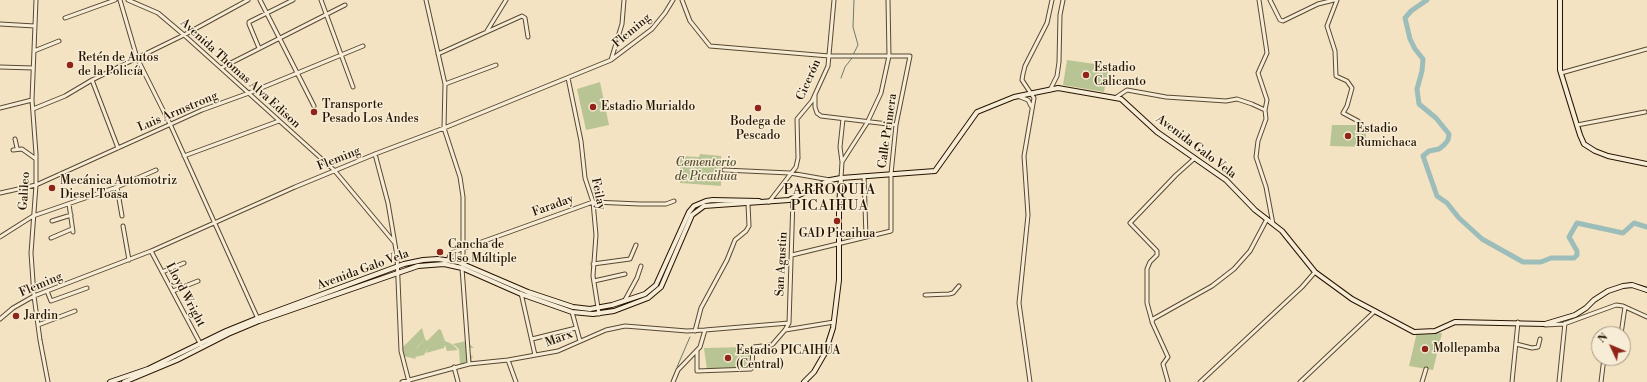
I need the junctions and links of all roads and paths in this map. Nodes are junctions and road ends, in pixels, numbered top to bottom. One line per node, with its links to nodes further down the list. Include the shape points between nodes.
1 (36, 0): 27 (street, Galileo)
2 (115, 0): 25 (street)
3 (120, 0): 41 (street)
4 (128, 0): 29 (street, Avenida Thomas Alva Edison, via 158,13)
5 (248, 0): 29 (street)
6 (260, 0): 23 (street)
7 (293, 0): 23 (street)
8 (321, 0): 24 (street)
9 (426, 0): 37 (street)
10 (506, 0): 28 (street)
11 (624, 0): 42 (street, via 622,24)
12 (673, 0): 42 (street, Fleming, via 652,29)
13 (682, 0): 39 (street, via 690,22 710,46)
14 (834, 0): 39 (street, Cicerón)
15 (888, 0): 40 (street)
16 (1052, 0): 55 (street, via 1047,23 1023,69 1022,80)
17 (1063, 0): 53 (street, via 1057,76)
18 (1259, 0): 64 (street, via 1267,53 1258,73 1267,95)
19 (1270, 0): 20 (street, via 1280,20 1283,21 1318,4)
20 (1335, 0): 68 (street, via 1327,28 1335,51 1336,76 1347,81 1352,88 1343,113)
21 (1560, 0): 48 (main road)
22 (345, 5): 24 (street)
23 (266, 13): 31 (street); 34 (street, via 249,24)
24 (326, 14): 31 (street); 38 (street)
25 (65, 18)
26 (0, 24): 27 (street)
27 (35, 26): 36 (street, Galileo)
28 (486, 32): 30 (street, via 523,16); 37 (street)
29 (184, 34): 41 (street); 46 (street, Avenida Thomas Alva Edison)
30 (528, 37)
31 (279, 38): 34 (street); 47 (street)
32 (58, 41): 36 (street)
33 (363, 46): 38 (street, Luis Armstrong)
34 (259, 48): 46 (street)
35 (1647, 49): 48 (street)
36 (34, 51): 45 (street, Galileo)
37 (438, 54): 51 (street)
38 (341, 55): 47 (street, Luis Armstrong); 52 (street)
39 (829, 56): 40 (street); 56 (street, Cicerón, via 828,66)
40 (889, 56): 69 (street, via 881,93); 71 (street, Calle Primera, via 910,56)
41 (137, 58): 50 (street); 70 (street)
42 (611, 60): 49 (street, Fleming)
43 (496, 65): 51 (street)
44 (0, 67): 45 (street)
45 (33, 68): 59 (street, Galileo)
46 (221, 68): 54 (street, Avenida Thomas Alva Edison)
47 (297, 72): 54 (street, Luis Armstrong); 60 (street)
48 (1561, 73): 72 (main road)
49 (568, 78): 73 (street, Fleming); 96 (street, Feilay, via 581,141 585,178)
50 (92, 80): 63 (street, via 65,96); 76 (street)
51 (445, 84): 73 (street)
52 (352, 87)
53 (1050, 90): 55 (main road, Avenida Galo Vela); 58 (main road, Avenida Galo Vela, via 1058,88)
54 (249, 93): 67 (street, Avenida Thomas Alva Edison); 70 (street, Luis Armstrong)
55 (1030, 93): 57 (main road, Avenida Galo Vela); 61 (street, via 1034,98)
56 (815, 95): 66 (street, via 817,113 821,116); 87 (street, Cicerón, via 797,120 798,158 796,167)
57 (1014, 97): 61 (street, via 1023,97); 88 (main road, Avenida Galo Vela, via 977,112 935,171)
58 (1115, 98): 64 (street, via 1127,90 1166,97 1237,100); 80 (main road, Avenida Galo Vela, via 1121,99 1157,132)
59 (32, 100): 62 (street); 63 (street, Galileo)
60 (314, 106)
61 (1031, 106): 183 (street, via 1024,156 1028,214 1019,303)
62 (0, 108)
63 (33, 109): 81 (street, Galileo)
64 (1265, 110): 107 (street, via 1266,119 1258,141 1256,157 1266,188)
65 (1645, 112): 72 (street)
66 (843, 119): 69 (street); 82 (street, via 840,147)
67 (279, 120): 79 (street); 85 (street, Avenida Thomas Alva Edison)
68 (1358, 121)
69 (867, 123): 71 (street); 82 (street)
70 (170, 124): 76 (street, Luis Armstrong); 79 (street)
71 (896, 125): 88 (street, Calle Primera)
72 (1576, 125): 83 (main road, via 1589,147 1608,156)
73 (444, 128): 78 (street, Fleming); 115 (street, via 460,178 463,197)
74 (15, 139): 75 (street)
75 (17, 148): 77 (street); 81 (street, via 28,152)
76 (118, 148): 92 (street, Luis Armstrong)
77 (13, 150)
78 (375, 154): 85 (street, Fleming); 112 (street, via 388,200)
79 (184, 156): 106 (street)
80 (1196, 158): 104 (main road, Avenida Galo Vela, via 1226,180); 149 (street, via 1130,223 1157,251 1147,269 1147,303)
81 (36, 160): 92 (street, Galileo)
82 (842, 162): 90 (street)
83 (1647, 164)
84 (156, 170): 93 (street)
85 (334, 170): 106 (street, Fleming); 112 (street, Avenida Thomas Alva Edison)
86 (724, 170): 87 (street)
87 (790, 173): 91 (street); 98 (street, Cicerón)
88 (891, 174): 89 (main road, Avenida Galo Vela); 110 (street, Calle Primera, via 891,230)
89 (864, 176): 90 (main road, Avenida Galo Vela); 110 (street)
90 (841, 178): 91 (main road, Avenida Galo Vela); 114 (main road)
91 (830, 180): 95 (main road, Avenida Galo Vela)
92 (36, 186): 94 (street, Luis Armstrong); 102 (street, Galileo)
93 (117, 187): 99 (street); 103 (street)
94 (0, 193)
95 (793, 199): 98 (main road, Avenida Galo Vela); 117 (street, San Agustin)
96 (593, 202): 97 (street, Faraday); 115 (street, Faraday); 121 (street, Feilay, via 596,235)
97 (674, 202)
98 (767, 202): 100 (main road, Avenida Galo Vela); 139 (main road, Avenida Galo Vela, via 713,200 694,206 658,282 648,292)
99 (69, 204): 101 (street); 102 (street)
100 (748, 204): 145 (main road, Avenida Galo Vela, via 711,206 698,210 692,215 666,278 657,292 644,300); 160 (street, via 749,226 737,236 701,308)
101 (71, 215): 105 (street); 111 (street, via 73,231)
102 (33, 216): 109 (street); 138 (street, Galileo, via 31,253)
103 (122, 216)
104 (1267, 220): 107 (main road, Avenida Galo Vela); 149 (street, via 1250,251 1234,269 1212,286)
105 (52, 221)
106 (216, 224): 116 (street, Fleming); 147 (street)
107 (1273, 224): 126 (main road, Avenida Galo Vela, via 1282,231)
108 (123, 226): 118 (street)
109 (0, 237)
110 (866, 237): 114 (street)
111 (51, 238)
112 (394, 242): 124 (street)
113 (636, 244): 121 (street, via 630,259)
114 (840, 244): 117 (street); 150 (main road)
115 (463, 249): 119 (street, Faraday, via 451,253); 122 (street)
116 (151, 251): 118 (street, Fleming); 125 (street, Lloyd Wright)
117 (792, 255): 152 (street, San Agustin)
118 (129, 260): 134 (street, Fleming)
119 (448, 260): 122 (main road, Avenida Galo Vela); 124 (main road, Avenida Galo Vela, via 423,260)
120 (184, 262): 125 (street)
121 (593, 264): 129 (street, Feilay)
122 (463, 266): 124 (main road, Avenida Galo Vela, via 430,264); 132 (main road, Avenida Galo Vela); 136 (main road, Avenida Galo Vela); 169 (street)
123 (641, 266): 139 (street)
124 (398, 269): 147 (main road, Avenida Galo Vela); 174 (street, via 401,351)
125 (162, 272): 135 (street, Lloyd Wright)
126 (1315, 272): 143 (main road, Avenida Galo Vela, via 1352,299); 185 (street)
127 (625, 274): 129 (street)
128 (198, 281): 135 (street)
129 (594, 281): 141 (street, Feilay)
130 (959, 286): 137 (street, via 953,293)
131 (87, 288): 134 (street, via 51,301)
132 (521, 289): 136 (street); 141 (main road, Avenida Galo Vela, via 573,307)
133 (1647, 290): 153 (main road, Avenida Galo Vela, via 1632,285 1623,286 1608,291 1576,315 1545,324)
134 (47, 291): 138 (street, Fleming)
135 (173, 291): 165 (street, Lloyd Wright)
136 (521, 294): 144 (main road, Avenida Galo Vela); 161 (street)
137 (924, 295)
138 (34, 296): 148 (street, Fleming, via 13,308); 155 (street, Galileo)
139 (624, 302): 141 (main road, Avenida Galo Vela)
140 (1625, 307): 146 (street); 154 (street, via 1616,305); 156 (street)
141 (598, 309): 145 (street, Feilay)
142 (75, 310): 155 (street)
143 (1375, 311): 151 (main road, Avenida Galo Vela, via 1414,332 1435,331 1455,322); 186 (street)
144 (572, 312): 145 (main road, Avenida Galo Vela); 157 (street)
145 (599, 314)
146 (1647, 317)
147 (258, 319): 165 (main road, Avenida Galo Vela)
148 (0, 320)
149 (1152, 321): 184 (street, via 1168,357 1164,364)
150 (834, 322): 159 (street); 182 (main road, via 825,353 814,372)
151 (1518, 322): 153 (main road, Avenida Galo Vela); 164 (street)
152 (789, 323): 158 (street, Marx); 159 (street, San Agustin)
153 (1538, 323): 154 (street, via 1541,326)
154 (1565, 323): 189 (street)
155 (38, 325): 175 (street, Galileo)
156 (1622, 326)
157 (576, 328): 161 (street); 163 (street)
158 (705, 330): 160 (street, Marx); 166 (street)
159 (785, 330): 166 (street, via 772,345 752,348 751,369 697,372)
160 (695, 331): 163 (street, Marx, via 625,326 606,330)
161 (532, 339): 167 (street)
162 (1540, 339): 164 (street, via 1538,347)
163 (580, 341): 167 (street, Marx, via 558,351)
164 (1516, 344): 188 (street)
165 (201, 346): 173 (main road, Avenida Galo Vela)
166 (697, 352): 181 (street, via 678,370)
167 (536, 355): 168 (street, Marx)
168 (508, 360): 169 (street, Marx); 180 (street)
169 (470, 364): 171 (street, Marx)
170 (1603, 366): 190 (street)
171 (454, 367): 174 (street, Marx); 179 (street)
172 (1426, 369): 187 (street)
173 (149, 371): 176 (main road, Avenida Galo Vela); 177 (main road, Avenida Galo Vela)
174 (408, 381): 178 (street, Marx)
175 (48, 382)
176 (110, 382)
177 (124, 382)
178 (402, 382)
179 (458, 382)
180 (516, 382)
181 (673, 382)
182 (804, 382)
183 (1030, 382)
184 (1168, 382)
185 (1200, 382)
186 (1300, 382)
187 (1422, 382)
188 (1512, 382)
189 (1559, 382)
190 (1601, 382)

